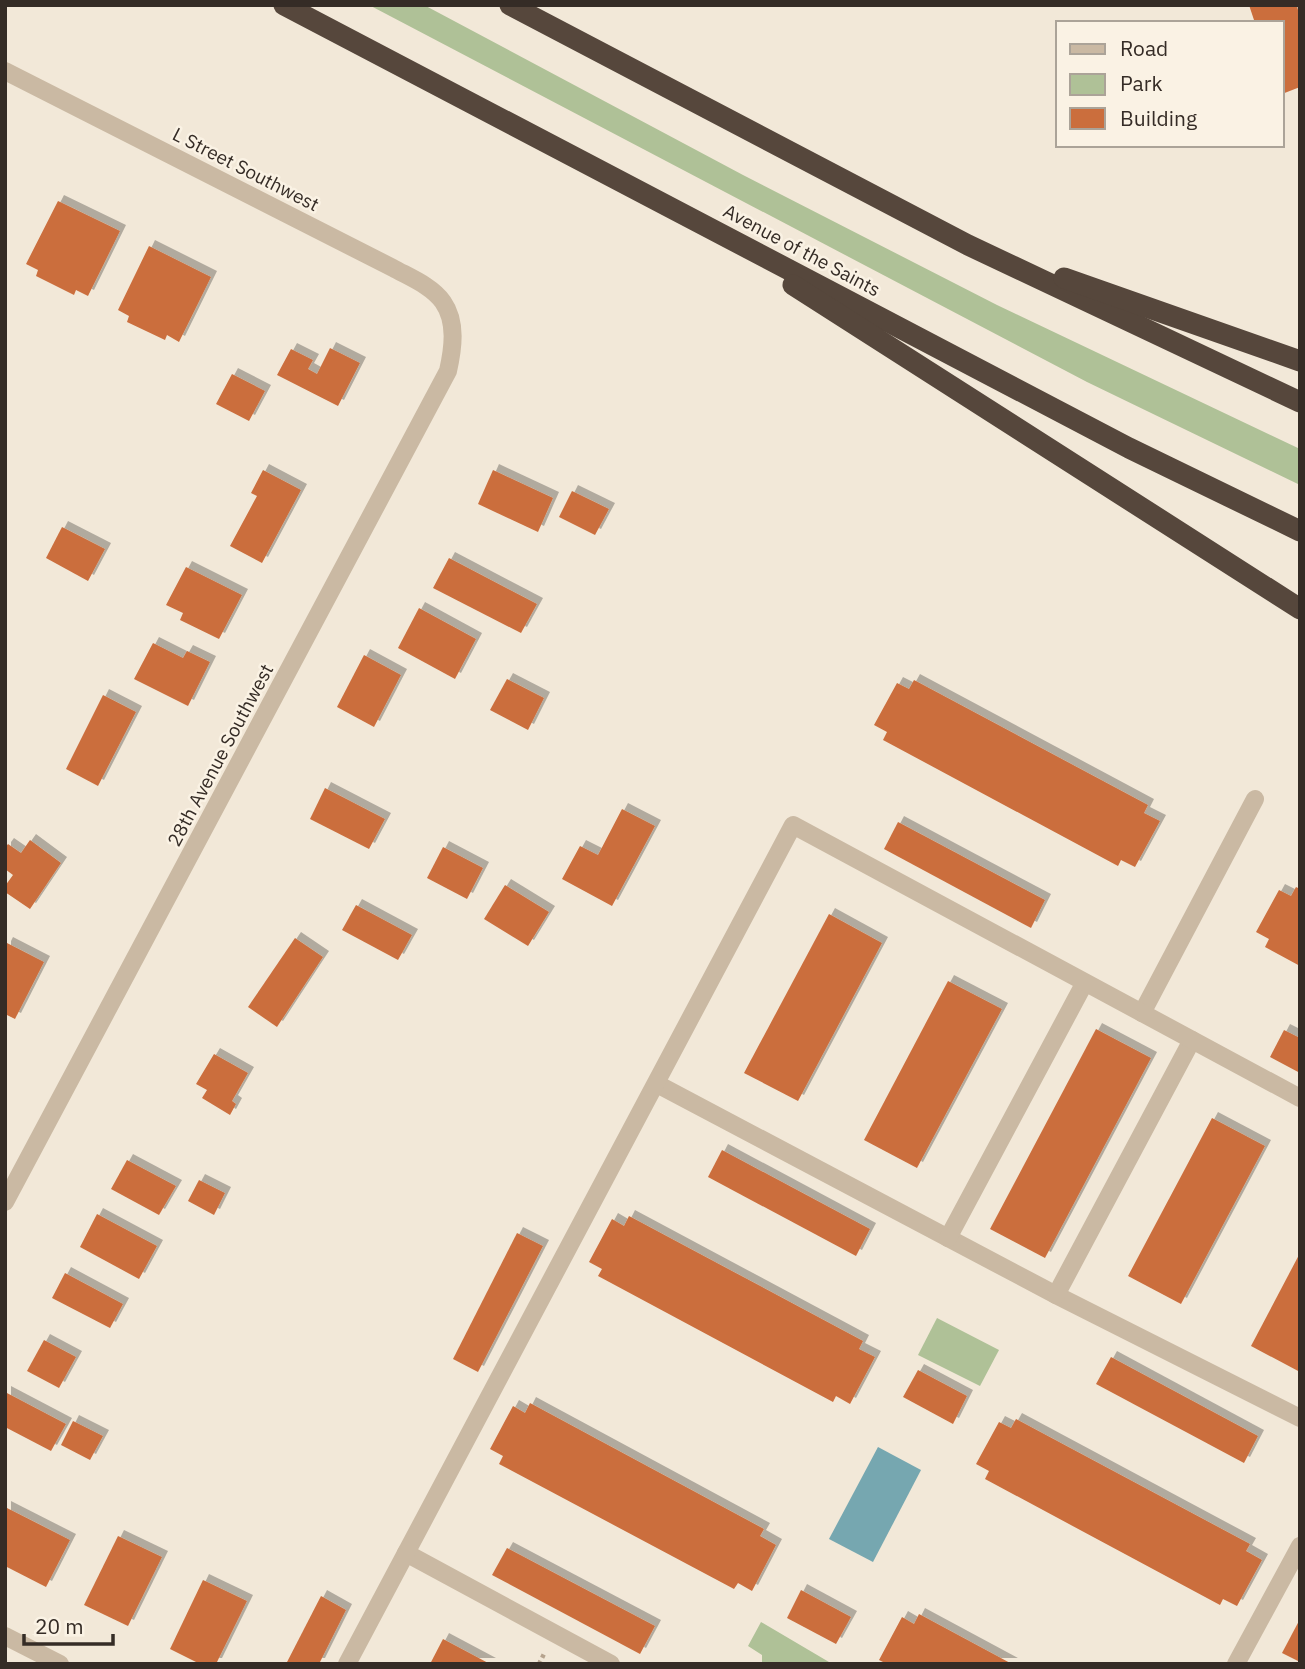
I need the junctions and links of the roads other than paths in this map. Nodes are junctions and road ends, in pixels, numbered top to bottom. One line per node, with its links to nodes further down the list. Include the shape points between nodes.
1 (284, 5): 4 (highway, Avenue of the Saints)
2 (510, 5): 5 (highway)
3 (5, 71): 6 (street, L Street Southwest, via 393,268 443,302)
4 (667, 205): 9 (highway, Avenue of the Saints, via 1129,448); 10 (highway)
5 (968, 245): 7 (highway); 8 (highway)
6 (450, 322): 17 (street, 28th Avenue Southwest, via 454,345 448,371)
7 (1300, 361)
8 (1300, 402)
9 (1300, 531)
10 (1300, 609)
11 (1255, 799): 13 (street)
12 (1084, 984): 13 (street); 15 (street, via 793,825); 18 (street)
13 (1142, 1013): 14 (street)
14 (1192, 1040): 16 (street); 19 (street)
15 (657, 1084): 18 (street); 22 (street)
16 (1300, 1098)
17 (5, 1202)
18 (948, 1238): 19 (street)
19 (1056, 1295): 20 (street)
20 (1300, 1418)
21 (1300, 1546): 27 (street)
22 (406, 1553): 25 (street); 26 (street)
23 (5, 1636): 24 (street)
24 (60, 1664)
25 (347, 1664)
26 (611, 1664)
27 (1236, 1664)

